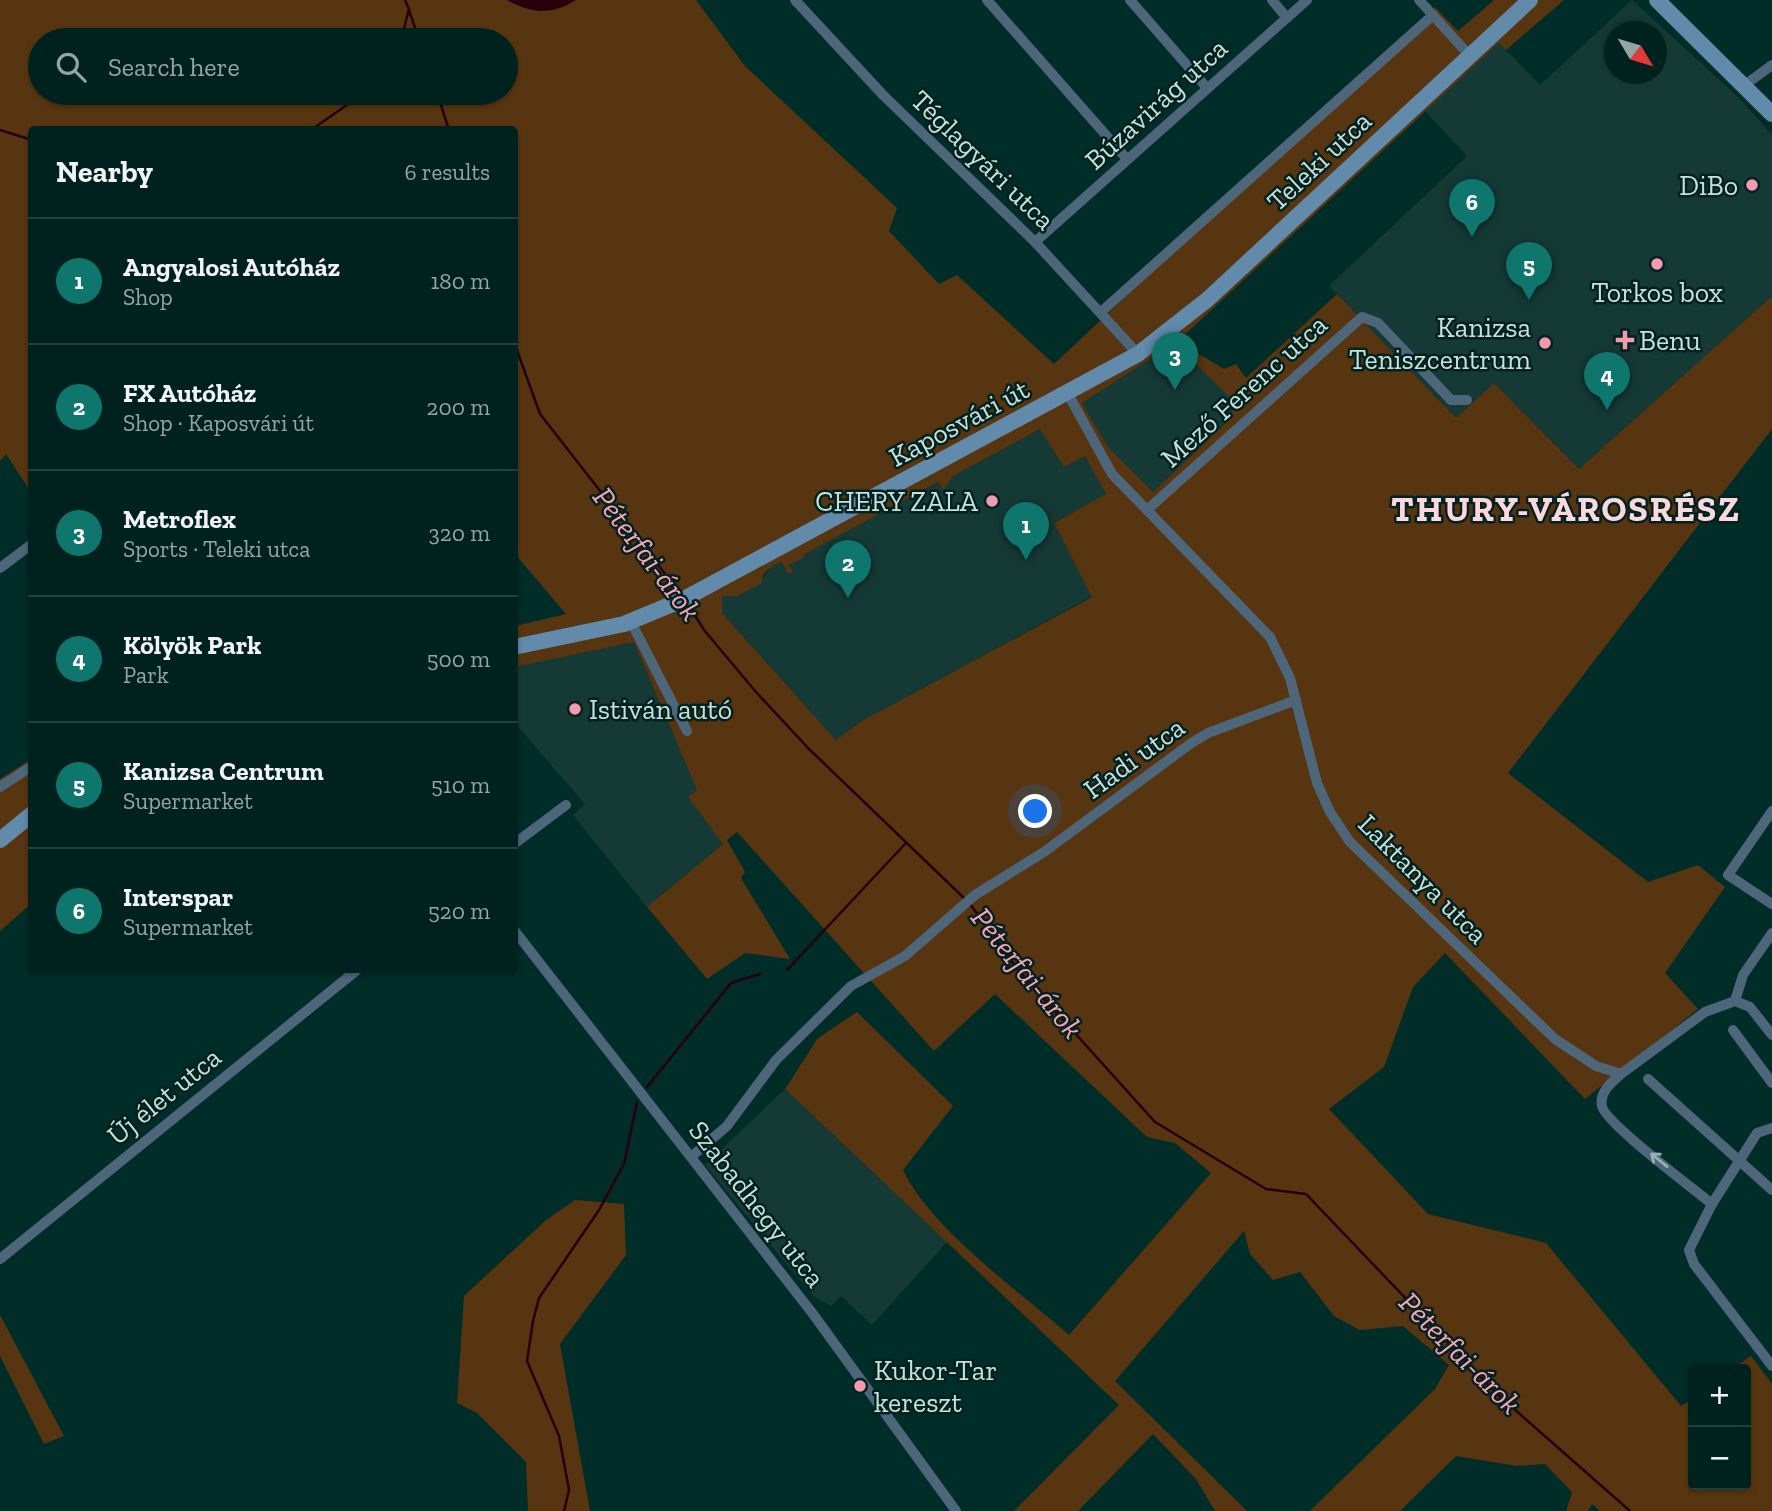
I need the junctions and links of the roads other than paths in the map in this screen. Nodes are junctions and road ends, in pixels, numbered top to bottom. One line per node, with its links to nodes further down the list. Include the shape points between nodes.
1 (795, 0): 17 (street, Téglagyári utca, via 876,88)
2 (987, 0): 16 (street)
3 (1130, 0): 14 (street)
4 (1272, 0): 10 (street)
5 (1307, 0): 10 (street, Búzavirág utca)
6 (1419, 0): 9 (street)
7 (1530, 0): 11 (main road, Teleki utca)
8 (1657, 0): 13 (main road)
9 (1433, 15): 11 (street); 18 (street, Teleki utca)
10 (1287, 18): 14 (street, Búzavirág utca)
11 (1470, 56): 19 (main road, Teleki utca, via 1208,299)
12 (1772, 65): 13 (street)
13 (1742, 87): 15 (main road)
14 (1207, 88): 16 (street, Búzavirág utca)
15 (1772, 114)
16 (1127, 159): 17 (street, Búzavirág utca)
17 (1035, 242): 18 (street, Téglagyári utca)
18 (1101, 312): 19 (street, Téglagyári utca)
19 (1138, 354): 20 (main road, Kaposvári út)
20 (1068, 394): 22 (street, Laktanya utca, via 1105,464); 25 (main road, Kaposvári út, via 687,598)
21 (1467, 400): 22 (street, Mező Ferenc utca, via 1451,400 1378,323 1362,317)
22 (1147, 510): 27 (street, Laktanya utca, via 1270,637)
23 (28, 547): 24 (street)
24 (0, 568)
25 (631, 622): 26 (main road, Kaposvári út); 28 (street)
26 (518, 646)
27 (1296, 700): 43 (street, Laktanya utca, via 1317,783 1350,842 1555,1039 1596,1066); 47 (street, Hadi utca, via 1197,739 1044,852 961,905 905,956 863,978 833,1001 776,1060 727,1126)
28 (687, 731)
29 (28, 769): 30 (street)
30 (0, 788)
31 (566, 804): 35 (street)
32 (1772, 811): 36 (street, via 1728,875)
33 (28, 817): 34 (main road)
34 (0, 840)
35 (518, 841)
36 (1772, 904)
37 (1772, 933): 40 (street, via 1743,975)
38 (518, 935): 47 (street, Szabadhegy utca)
39 (353, 973): 51 (street, Új élet utca)
40 (1735, 1001): 42 (street, via 1750,1007); 43 (street, via 1704,1012)
41 (1733, 1030): 45 (street)
42 (1772, 1035)
43 (1620, 1074): 50 (street, one-way to 43, via 1604,1112 1601,1103 1606,1089)
44 (1648, 1079): 48 (street)
45 (1772, 1083)
46 (1772, 1128): 48 (street, via 1757,1133)
47 (692, 1156): 53 (street, Szabadhegy utca)
48 (1739, 1161): 49 (street); 50 (street)
49 (1772, 1190)
50 (1712, 1204): 52 (street, via 1689,1254)
51 (0, 1259)
52 (1772, 1366)
53 (956, 1511)

